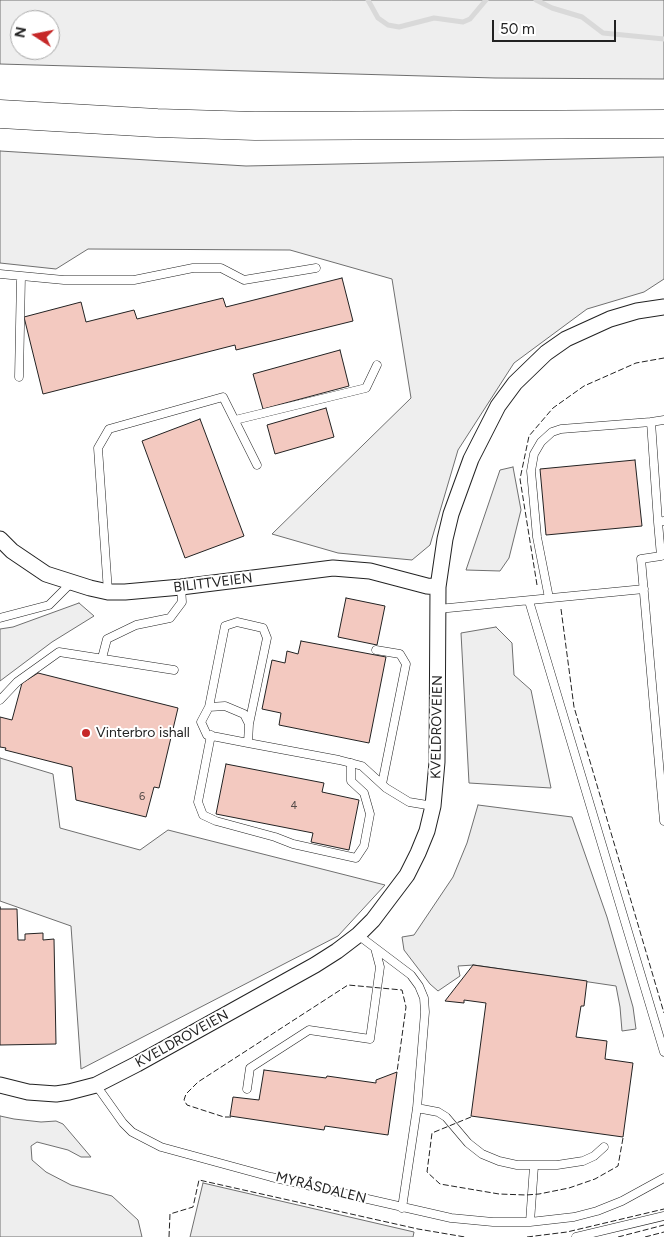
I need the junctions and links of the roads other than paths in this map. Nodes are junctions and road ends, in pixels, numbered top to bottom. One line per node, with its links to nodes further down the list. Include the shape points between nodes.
1 (0, 102): 3 (highway, via 255,115)
2 (0, 114): 3 (highway, via 157,124 255,126)
3 (662, 115)
4 (316, 268): 6 (lane, via 244,280 221,268 193,268 134,280)
5 (0, 274): 6 (lane)
6 (21, 276): 9 (lane)
7 (664, 307): 18 (street, KVELDROVEIEN, via 637,311 588,327 546,353 515,383 484,431 459,487 445,539)
8 (377, 365): 10 (lane, via 366,388)
9 (19, 377)
10 (235, 420): 13 (lane); 20 (lane, via 223,397 109,429 98,448)
11 (664, 420): 12 (lane)
12 (651, 422): 14 (lane); 21 (lane, via 561,429 541,442 534,454 531,471 537,537)
13 (257, 465)
14 (661, 522): 19 (lane, via 661,556 641,559)
15 (0, 539): 16 (street, BILITTVEIEN, via 28,563)
16 (71, 583): 20 (street, BILITTVEIEN); 24 (lane, via 49,606)
17 (181, 587): 18 (street, BILITTVEIEN, via 350,568); 20 (street, BILITTVEIEN); 26 (lane, via 182,602 170,618 136,625 107,639)
18 (438, 587): 23 (street, KVELDROVEIEN)
19 (644, 590): 21 (lane); 36 (lane)
20 (108, 592)
21 (549, 598): 22 (lane)
22 (530, 601): 23 (lane); 39 (lane)
23 (438, 609): 35 (street, KVELDROVEIEN, via 438,762)
24 (0, 618)
25 (376, 650): 34 (lane, via 400,654 406,664)
26 (102, 658): 27 (lane); 28 (lane, via 58,652)
27 (174, 670)
28 (0, 700)
29 (209, 707): 30 (lane, via 225,706 238,711 244,714); 30 (lane, via 225,626 237,622 263,628 267,638); 31 (lane, via 201,722 207,735)
30 (249, 724): 32 (lane)
31 (211, 736): 32 (lane); 33 (lane, via 198,802 204,814 216,821 293,844 356,858 364,846 370,814 364,792 351,781)
32 (248, 743): 33 (lane)
33 (351, 763): 34 (lane, via 362,766)
34 (382, 784): 35 (lane, via 409,802)
35 (433, 806): 37 (street, KVELDROVEIEN, via 427,830 407,875)
36 (664, 821)
37 (358, 935): 38 (lane); 40 (street, KVELDROVEIEN, via 337,951)
38 (375, 948): 42 (lane, via 380,967 370,1039 309,1030 250,1068); 43 (lane, via 411,975 424,998)
39 (664, 1052)
40 (96, 1085): 41 (street, via 56,1094); 47 (lane, MYRÅSDALEN, via 132,1132 162,1147)
41 (0, 1086)
42 (247, 1089)
43 (417, 1108): 45 (lane, via 446,1117 482,1154 498,1161); 47 (lane)
44 (604, 1147): 45 (lane, via 583,1161)
45 (534, 1166): 49 (lane)
46 (664, 1178): 49 (lane, MYRÅSDALEN, via 597,1211)
47 (402, 1208): 49 (lane, MYRÅSDALEN, via 464,1220)
48 (664, 1216): 50 (lane)
49 (530, 1222)
50 (576, 1237)

